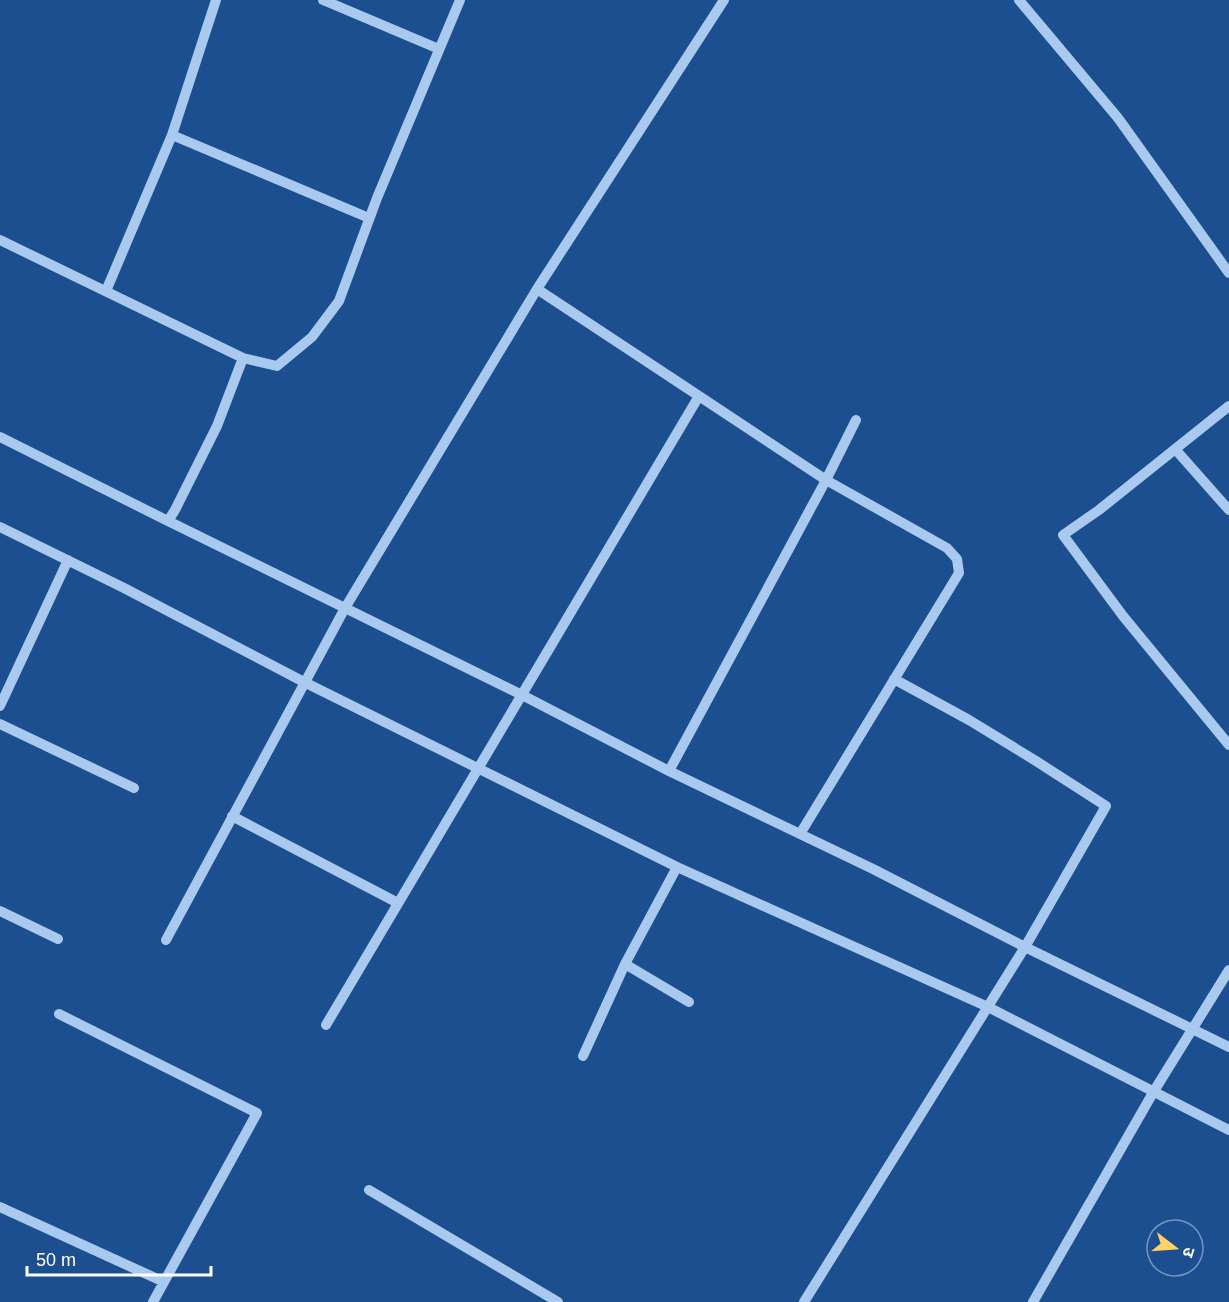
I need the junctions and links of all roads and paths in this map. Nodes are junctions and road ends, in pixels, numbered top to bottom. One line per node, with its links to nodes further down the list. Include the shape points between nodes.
1 (216, 0): 7 (street)
2 (323, 0): 6 (street)
3 (460, 0): 6 (street)
4 (724, 0): 11 (street)
5 (1019, 0): 10 (street, via 1118,118)
6 (440, 49): 8 (street)
7 (172, 135): 8 (street); 12 (street)
8 (369, 218): 13 (street, via 339,301 312,337 277,366)
9 (0, 240): 12 (street)
10 (1229, 273)
11 (537, 289): 14 (street); 24 (street)
12 (106, 291): 13 (street)
13 (243, 358): 21 (street, via 217,426)
14 (699, 396): 19 (street); 27 (street)
15 (1229, 406): 18 (street)
16 (856, 420): 19 (street)
17 (0, 437): 21 (street)
18 (1175, 449): 20 (street); 30 (street, via 1063,535 1123,616)
19 (826, 480): 25 (street, via 947,548 957,559 959,573); 32 (street)
20 (1229, 510)
21 (168, 521): 24 (street)
22 (0, 527): 23 (street)
23 (68, 560): 26 (street); 28 (street)
24 (345, 608): 26 (street); 27 (street)
25 (894, 679): 35 (street); 41 (street, via 969,720 1106,806)
26 (303, 682): 31 (street); 34 (street)
27 (522, 694): 31 (street); 32 (street)
28 (0, 706)
29 (0, 724): 33 (street)
30 (1229, 745)
31 (479, 768): 36 (street); 37 (street)
32 (669, 771): 35 (street)
33 (134, 788)
34 (232, 816): 37 (street); 40 (street)
35 (800, 834): 41 (street)
36 (677, 867): 42 (street); 45 (street)
37 (398, 903): 47 (street)
38 (0, 911): 39 (street)
39 (58, 939)
40 (166, 940)
41 (1026, 947): 45 (street); 48 (street)
42 (625, 964): 44 (street); 50 (street)
43 (1229, 970): 48 (street)
44 (689, 1002)
45 (988, 1007): 51 (street); 58 (street)
46 (59, 1014): 55 (street, via 257,1113)
47 (326, 1026)
48 (1192, 1029): 49 (street); 51 (street)
49 (1229, 1047)
50 (583, 1056)
51 (1154, 1091): 52 (street); 59 (street)
52 (1229, 1130)
53 (369, 1190): 57 (street)
54 (0, 1207): 55 (street)
55 (164, 1282): 56 (street)
56 (153, 1302)
57 (558, 1302)
58 (804, 1302)
59 (1033, 1302)

